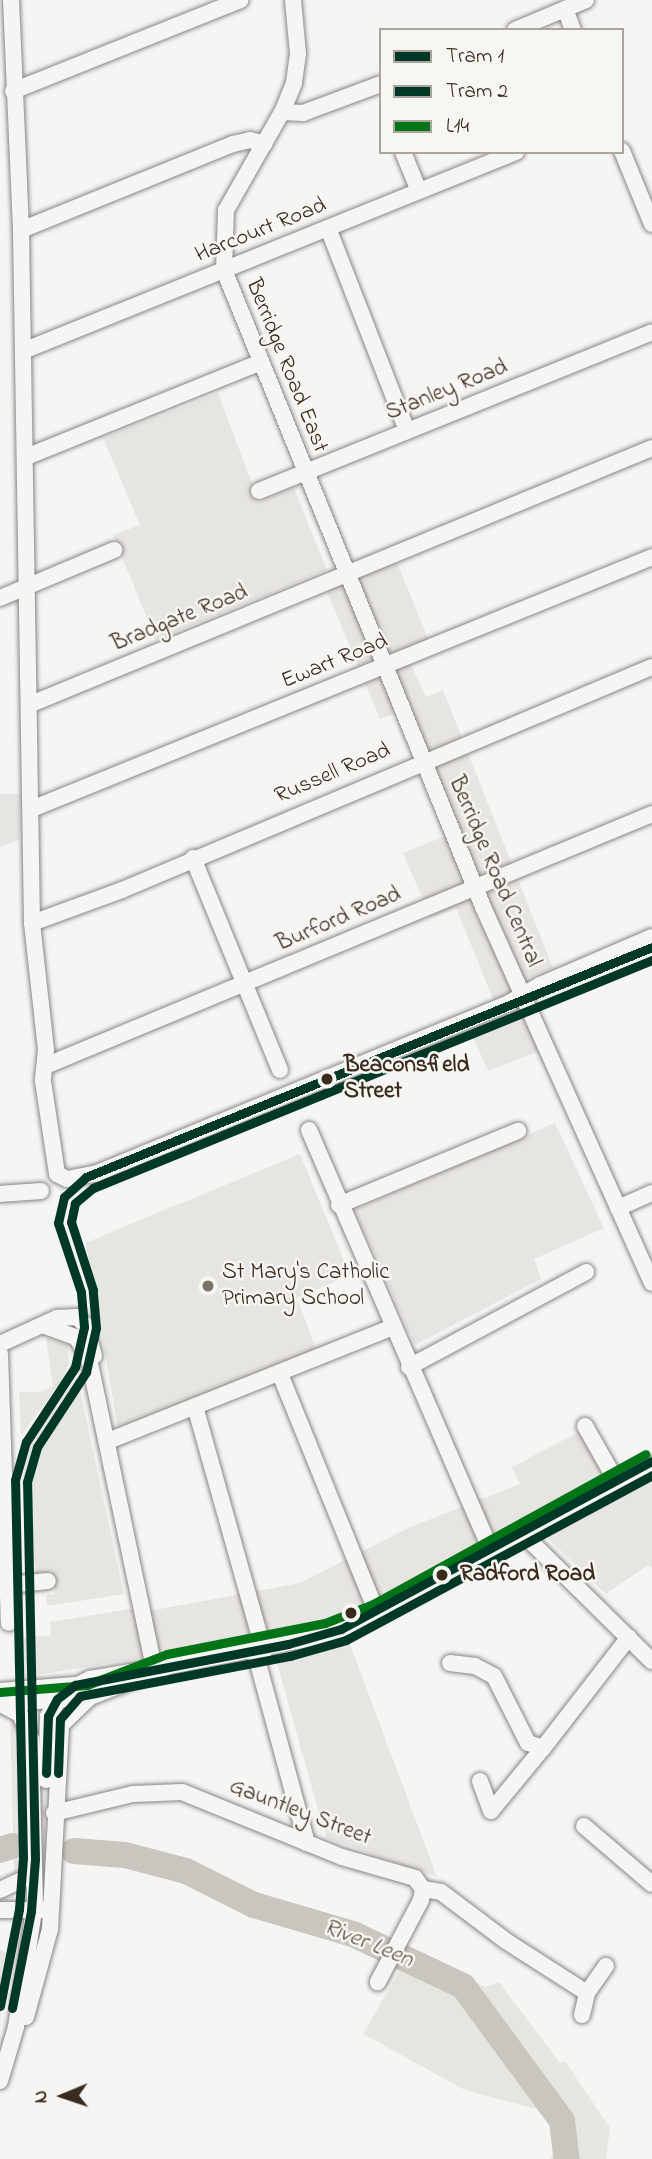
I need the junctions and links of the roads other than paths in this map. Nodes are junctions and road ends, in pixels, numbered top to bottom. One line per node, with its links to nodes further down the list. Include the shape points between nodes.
1 (11, 0): 9 (street)
2 (240, 0): 9 (street)
3 (293, 0): 10 (street, Berridge Road East, via 298,62)
4 (586, 0): 5 (street)
5 (565, 9): 6 (street); 7 (street)
6 (520, 28)
7 (572, 28)
8 (379, 90): 10 (street, via 303,113)
9 (13, 91): 18 (street)
10 (282, 112): 11 (street, Berridge Road East)
11 (264, 144): 18 (street, via 250,140 233,144); 19 (street, Berridge Road East, via 226,210)
12 (404, 154): 15 (street)
13 (511, 154): 15 (street, Harcourt Road)
14 (623, 154): 16 (street)
15 (419, 191): 17 (street, Harcourt Road)
16 (652, 224)
17 (328, 228): 19 (street, Harcourt Road); 23 (street)
18 (21, 230): 21 (street)
19 (224, 270): 21 (street, Harcourt Road); 22 (street, Berridge Road East)
20 (652, 332): 23 (street, Stanley Road)
21 (23, 351): 25 (street)
22 (261, 362): 25 (street); 26 (street, Berridge Road East)
23 (407, 431): 26 (street, Stanley Road)
24 (652, 448): 30 (street, Bradgate Road)
25 (26, 457): 31 (street)
26 (305, 474): 27 (street, Stanley Road); 30 (street, Berridge Road Central)
27 (259, 491)
28 (114, 550): 31 (street)
29 (652, 557): 33 (street, Ewart Road)
30 (346, 575): 33 (street, Berridge Road Central); 35 (street, Bradgate Road)
31 (28, 584): 32 (street); 35 (street)
32 (0, 598)
33 (384, 667): 36 (street, Berridge Road Central); 37 (street, Ewart Road)
34 (652, 667): 36 (street, Russell Road)
35 (31, 704): 37 (street)
36 (423, 761): 39 (street, Russell Road); 40 (street, Berridge Road Central)
37 (34, 808): 41 (street)
38 (652, 814): 40 (street, Burford Road)
39 (193, 859): 41 (street, Russell Road); 43 (street)
40 (475, 886): 43 (street, Burford Road); 44 (street, Berridge Road Central)
41 (32, 923): 45 (street)
42 (652, 937): 44 (street, via 540,985)
43 (245, 985): 45 (street, Burford Road); 46 (street)
44 (522, 998): 45 (street, via 97,1172 62,1178 51,1153); 53 (street, Berridge Road Central)
45 (45, 1066)
46 (280, 1070)
47 (309, 1130): 52 (street)
48 (518, 1131): 52 (street)
49 (41, 1191): 51 (street)
50 (652, 1193): 53 (street)
51 (0, 1194)
52 (339, 1205): 57 (street)
53 (618, 1209): 55 (street, Berridge Road Central)
54 (586, 1272): 60 (street)
55 (652, 1283)
56 (45, 1326): 58 (street); 62 (street, via 69,1332 81,1344); 62 (street, via 63,1317 84,1322)
57 (391, 1328): 60 (street); 61 (street)
58 (0, 1344)
59 (0, 1354): 71 (street)
60 (408, 1367): 69 (street)
61 (280, 1374): 63 (street); 72 (street)
62 (95, 1383): 65 (street)
63 (195, 1406): 65 (street); 75 (street)
64 (585, 1426): 67 (street)
65 (108, 1441): 78 (street)
66 (652, 1465): 67 (street)
67 (618, 1484): 68 (street)
68 (523, 1534): 69 (street); 74 (street)
69 (491, 1551): 72 (street)
70 (48, 1581): 71 (street)
71 (8, 1585): 73 (street)
72 (378, 1615): 75 (street, via 328,1636)
73 (9, 1623)
74 (629, 1637): 76 (street); 86 (street)
75 (260, 1652): 78 (street); 90 (street)
76 (652, 1661)
77 (450, 1663): 86 (street, via 475,1666 494,1676 528,1743)
78 (160, 1669): 79 (street); 82 (street)
79 (75, 1685): 80 (street); 83 (street)
80 (36, 1688): 81 (street); 83 (street)
81 (0, 1691)
82 (90, 1697): 83 (street); 85 (street)
83 (57, 1699): 84 (street); 85 (street); 96 (street, via 46,1727 48,1839)
84 (0, 1704): 91 (street, via 20,1714 31,1739)
85 (63, 1721): 88 (street)
86 (543, 1748): 87 (street, via 491,1811)
87 (480, 1781)
88 (54, 1813): 90 (street, Gauntley Street, via 133,1794 182,1792); 92 (street)
89 (584, 1826): 93 (street)
90 (307, 1843): 94 (street, Gauntley Street, via 415,1878)
91 (32, 1875): 95 (street); 96 (street)
92 (53, 1875): 96 (street, via 45,1908); 102 (street, via 50,1929 42,1966)
93 (652, 1884)
94 (423, 1889): 99 (street); 100 (street, Gauntley Street, via 441,1892)
95 (0, 1890)
96 (35, 1908): 97 (street); 102 (street)
97 (0, 1910)
98 (607, 1966): 100 (street)
99 (379, 1982)
100 (587, 1993): 101 (street)
101 (582, 2015)
102 (11, 2048): 103 (street)
103 (0, 2081)

